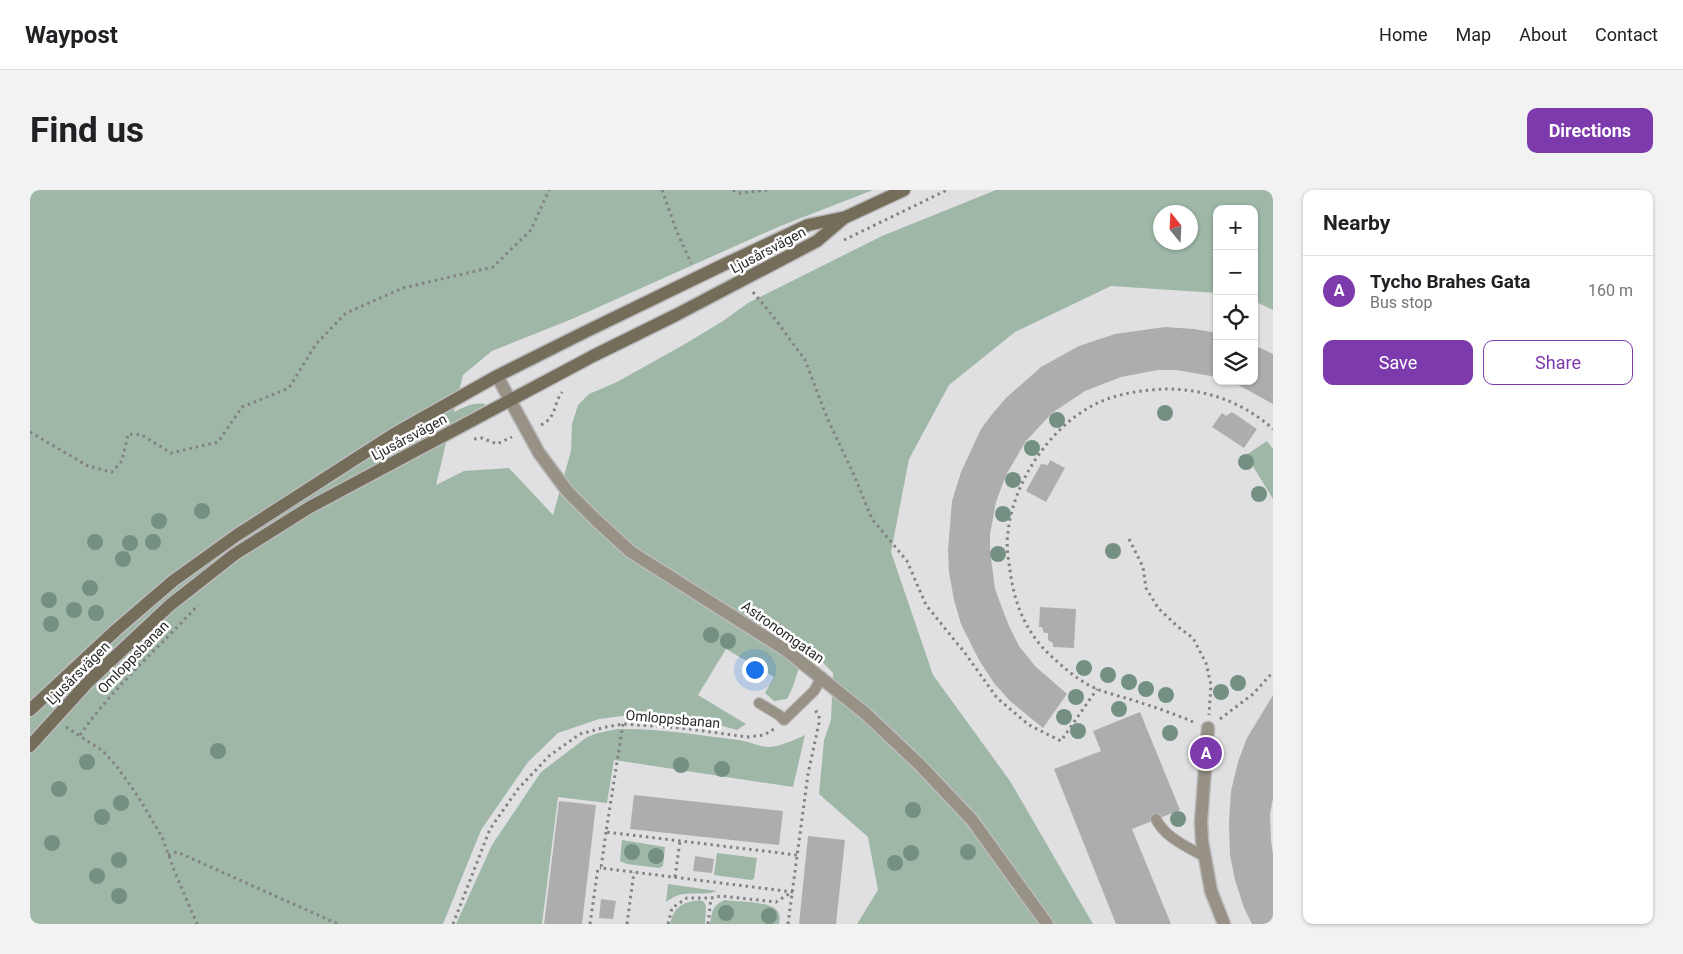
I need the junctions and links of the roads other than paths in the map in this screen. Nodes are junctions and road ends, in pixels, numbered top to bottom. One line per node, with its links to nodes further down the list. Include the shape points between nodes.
1 (904, 190): 2 (main road, Ljusårsvägen)
2 (846, 216): 3 (main road, Ljusårsvägen, via 808,225); 4 (main road, Ljusårsvägen, via 817,241)
3 (497, 376): 4 (street, Astronomgatan); 7 (main road, Ljusårsvägen, via 394,434 237,535 166,587)
4 (510, 401): 5 (street, Astronomgatan, via 539,454 568,492 631,552 786,650); 9 (main road, Ljusårsvägen, via 310,507 235,554 170,605 89,681)
5 (822, 677): 6 (lane, via 814,691 784,720); 12 (street, Astronomgatan, via 906,751 972,820)
6 (759, 703)
7 (30, 710)
8 (1208, 728): 11 (street, via 1200,822)
9 (30, 746)
10 (1156, 820): 11 (lane, via 1171,837)
11 (1205, 857): 13 (street, via 1211,891)
12 (1047, 924)
13 (1224, 924)

